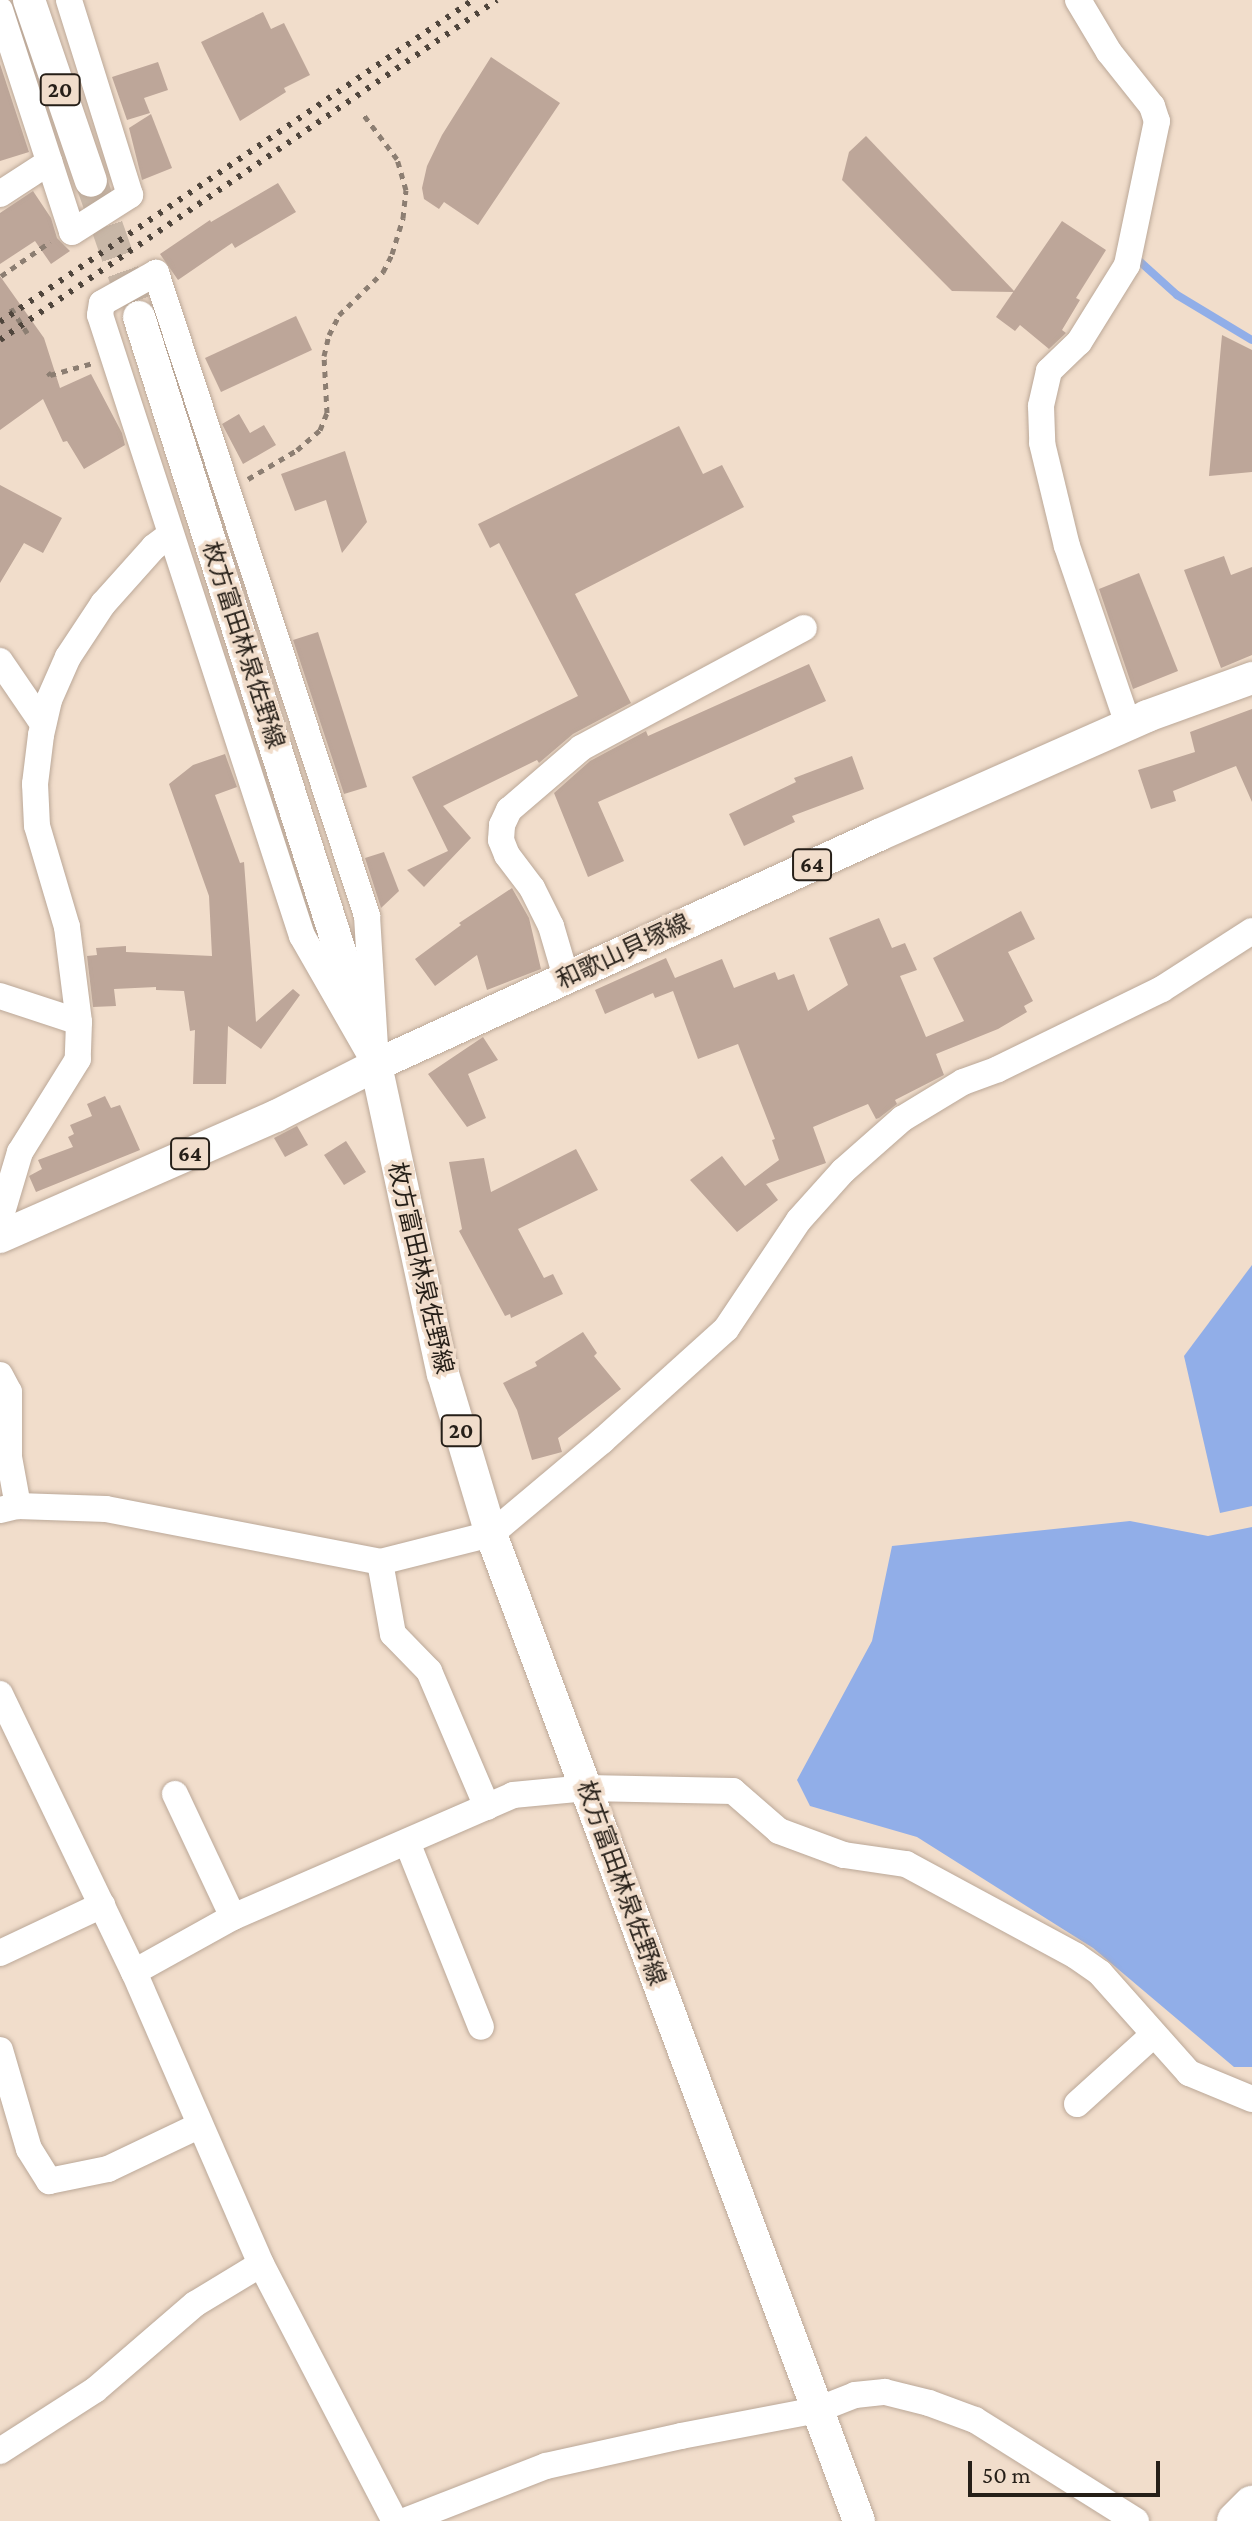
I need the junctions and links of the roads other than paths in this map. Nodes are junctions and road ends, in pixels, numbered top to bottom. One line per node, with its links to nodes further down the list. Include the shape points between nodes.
1 (29, 0): 6 (main road, 20)
2 (69, 0): 5 (street, via 130,195 72,232)
3 (1078, 0): 14 (street, via 1109,52 1152,106 1157,121 1127,265 1079,342 1049,371 1041,406 1042,443 1067,546)
4 (0, 10): 5 (street)
5 (49, 162): 7 (street)
6 (91, 181)
7 (0, 194)
8 (139, 317): 19 (main road, 枚方富田林泉佐野線 / 20)
9 (170, 535): 13 (street, via 103,604 68,657); 19 (street, via 302,936); 19 (street, via 100,315 102,303 156,273 367,916)
10 (804, 628): 16 (street, via 581,748 509,810 501,840 551,926)
11 (0, 661): 13 (street)
12 (1252, 678): 14 (main road, 和歌山貝塚線 / 64)
13 (43, 724): 18 (street, via 35,784 37,826 67,927)
14 (1128, 724): 16 (main road, 和歌山貝塚線 / 64)
15 (1252, 931): 24 (street, via 1162,989 963,1082 902,1119 843,1171 799,1220 726,1329)
16 (566, 977): 19 (main road, 和歌山貝塚線 / 64)
17 (0, 996): 18 (street)
18 (79, 1022): 20 (street, via 78,1059 20,1152)
19 (376, 1065): 21 (main road, 和歌山貝塚線 / 64, via 276,1116); 24 (main road, 枚方富田林泉佐野線 / 20, via 443,1374)
20 (0, 1219)
21 (0, 1237)
22 (0, 1375): 23 (street, via 9,1392)
23 (9, 1508): 25 (street, via 106,1509)
24 (491, 1534): 25 (street); 27 (main road, 枚方富田林泉佐野線 / 20)
25 (380, 1562): 29 (street, via 393,1634 429,1671)
26 (0, 1694): 31 (street)
27 (587, 1788): 29 (street, via 513,1795); 36 (street, via 733,1791 779,1831 844,1855 906,1864 1076,1956 1100,1973); 42 (main road, 枚方富田林泉佐野線 / 20)
28 (175, 1794): 32 (street)
29 (487, 1807): 30 (street)
30 (407, 1842): 32 (street); 35 (street)
31 (102, 1905): 33 (street); 34 (street)
32 (233, 1917): 34 (street)
33 (0, 1953)
34 (134, 1972): 40 (street)
35 (481, 2027)
36 (1148, 2030): 38 (street, via 1189,2073); 39 (street)
37 (0, 2050): 40 (street, via 29,2149 49,2181 108,2169)
38 (1252, 2099)
39 (1077, 2104)
40 (198, 2126): 41 (street)
41 (261, 2264): 43 (street, via 195,2304 95,2390); 45 (street)
42 (817, 2410): 46 (street, via 546,2466); 47 (main road, 枚方富田林泉佐野線 / 20); 48 (street, via 855,2395 885,2392 929,2403 975,2420)
43 (0, 2451)
44 (1252, 2505): 49 (highway)
45 (395, 2521)
46 (405, 2521)
47 (859, 2521)
48 (1136, 2521)
49 (1236, 2521)

